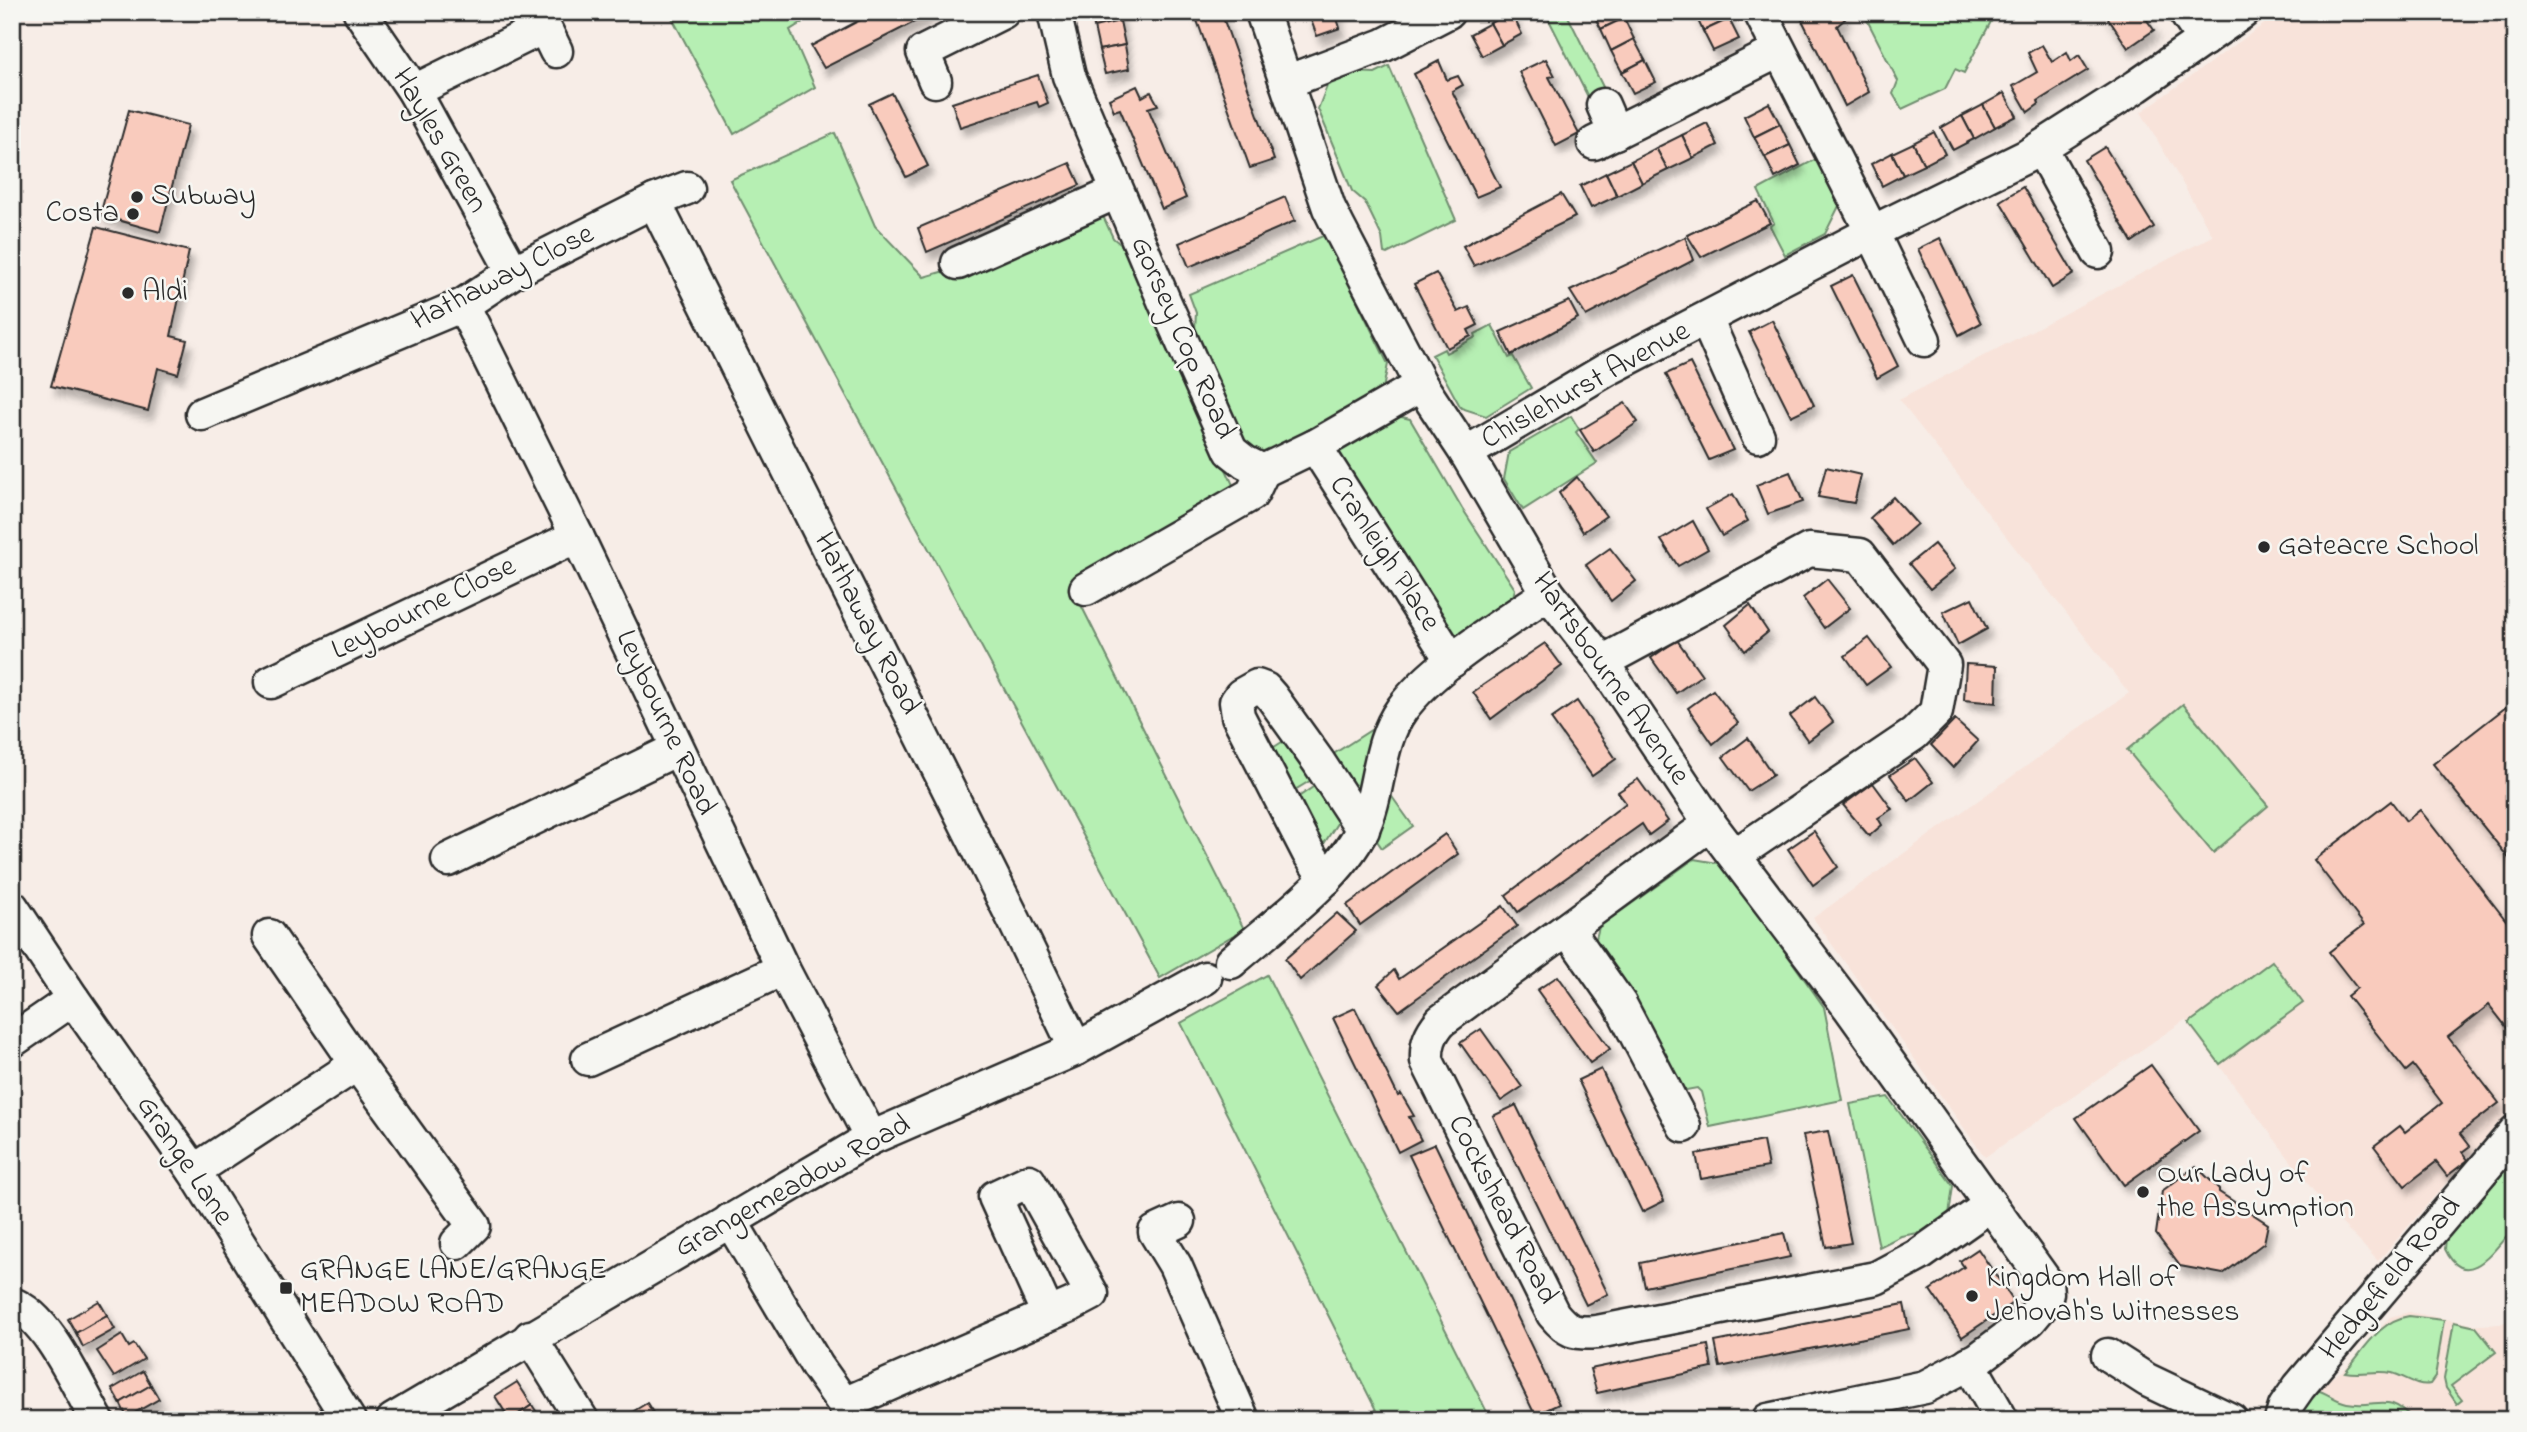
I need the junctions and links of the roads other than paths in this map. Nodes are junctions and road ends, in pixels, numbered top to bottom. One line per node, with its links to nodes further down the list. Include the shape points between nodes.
1 (360, 12): 14 (street, Hayles Green)
2 (1003, 12): 12 (street, via 923,52)
3 (1054, 12): 18 (street, Gorsey Cop Road, via 1069,76)
4 (1262, 12): 13 (street, Hartsbourne Avenue)
5 (1448, 12): 13 (street, via 1384,44)
6 (1760, 12): 11 (street)
7 (2185, 12): 10 (street)
8 (2243, 12): 10 (street, Chislehurst Avenue)
9 (545, 30): 14 (street)
10 (2204, 40): 16 (street, Chislehurst Avenue)
11 (1779, 51): 15 (street); 20 (street)
12 (935, 81)
13 (1286, 82): 27 (street, Hartsbourne Avenue, via 1329,208)
14 (414, 91): 23 (street, Hayles Green)
15 (1604, 127)
16 (2041, 148): 20 (street, Chislehurst Avenue); 21 (street)
17 (687, 188): 19 (street, Hathaway Close)
18 (1117, 192): 22 (street); 32 (street, Gorsey Cop Road, via 1231,451)
19 (654, 201): 23 (street, Hathaway Close); 51 (street, Hathaway Road)
20 (1872, 232): 25 (street, Chislehurst Avenue); 26 (street)
21 (2098, 252)
22 (958, 263)
23 (513, 272): 24 (street, Hathaway Close)
24 (463, 305): 28 (street, Hathaway Close); 33 (street, Leybourne Road)
25 (1706, 319): 29 (street, Chislehurst Avenue); 31 (street, Chislehurst Avenue, via 1606,370)
26 (1924, 340)
27 (1421, 385): 30 (street); 31 (street, Hartsbourne Avenue)
28 (202, 414)
29 (1758, 436)
30 (1315, 446): 32 (street); 36 (street, Cranleigh Place)
31 (1466, 453): 35 (street, Hartsbourne Avenue)
32 (1263, 471): 34 (street, via 1252,494)
33 (577, 536): 38 (street, Leybourne Close); 39 (street, Leybourne Road)
34 (1086, 589)
35 (1548, 593): 36 (street, Grangemeadow Road); 37 (street, Hartsbourne Avenue)
36 (1452, 661): 41 (street, Grangemeadow Road, via 1410,699 1392,727)
37 (1602, 662): 40 (street, Hartsbourne Avenue); 42 (street, via 1809,551 1860,555 1944,665 1936,712 1914,734)
38 (271, 682)
39 (677, 749): 43 (street); 48 (street, Leybourne Road)
40 (1710, 824): 42 (street, Hartsbourne Avenue); 46 (street, Cockshead Road)
41 (1363, 830): 44 (street, Grangemeadow Road); 44 (street, via 1265,689 1257,687 1241,695 1236,702 1238,716)
42 (1735, 855): 58 (street, Hartsbourne Avenue)
43 (448, 860)
44 (1326, 879): 51 (street, Grangemeadow Road, via 1218,970)
45 (12, 907): 49 (street, Grange Lane)
46 (1568, 930): 54 (street, via 1620,1004); 58 (street, Cockshead Road, via 1441,1021 1426,1047 1427,1061 1553,1314 1564,1327 1579,1334 1597,1332 1876,1278 1919,1255)
47 (269, 936): 53 (street)
48 (783, 969): 52 (street); 56 (street, Leybourne Road)
49 (73, 999): 50 (street); 57 (street, Grange Lane)
50 (12, 1041)
51 (1076, 1049): 56 (street, Grangemeadow Road)
52 (588, 1059)
53 (357, 1064): 57 (street); 61 (street, via 474,1226)
54 (1684, 1126)
55 (2515, 1132): 67 (street, Hedgefield Road)
56 (871, 1138): 59 (street, Grangemeadow Road)
57 (194, 1171): 69 (street, Grange Lane)
58 (1990, 1205): 66 (street, Hartsbourne Avenue, via 2043,1275 2047,1293 2030,1320)
59 (730, 1220): 63 (street, via 844,1404); 64 (street, Grangemeadow Road)
60 (1179, 1221): 72 (street, via 1155,1232 1175,1265)
61 (457, 1243)
62 (12, 1304): 68 (street, via 24,1308 42,1325)
63 (1048, 1314): 63 (street, via 1092,1294 1029,1181 995,1197)
64 (530, 1337): 70 (street, Grangemeadow Road); 71 (street)
65 (2108, 1355): 75 (street, via 2147,1380)
66 (1969, 1363): 73 (street, via 1925,1387); 74 (street)
67 (2276, 1418)
68 (97, 1420)
69 (349, 1420)
70 (393, 1420)
71 (582, 1420)
72 (1243, 1420)
73 (1768, 1420)
74 (2002, 1420)
75 (2231, 1420)

